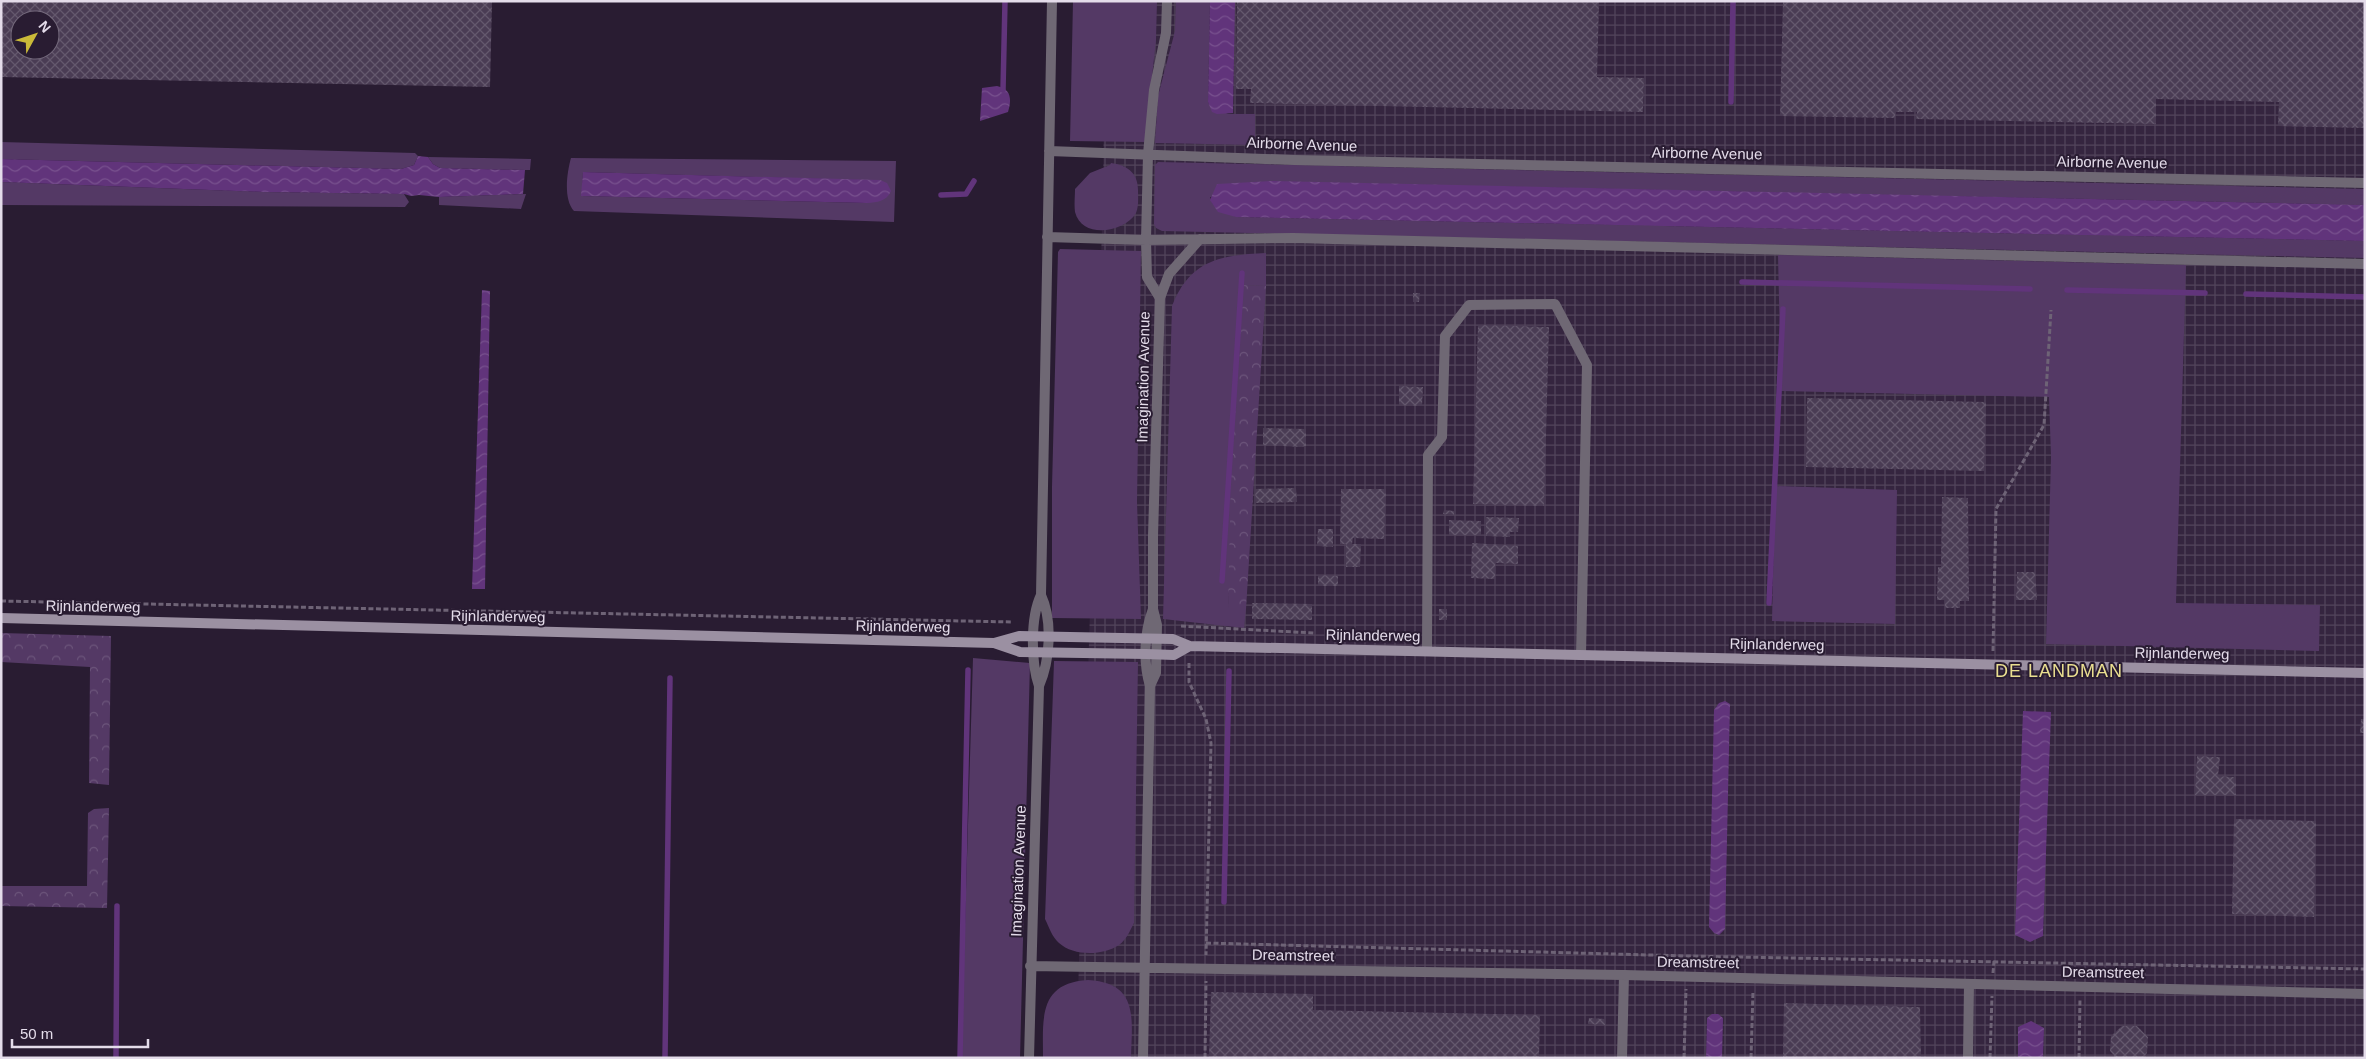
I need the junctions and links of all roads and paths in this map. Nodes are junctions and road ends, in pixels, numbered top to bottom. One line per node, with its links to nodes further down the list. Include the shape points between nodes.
1 (1052, 1): 3 (street, Imagination Avenue)
2 (1167, 1): 4 (street, Imagination Avenue, via 1166,33 1154,90)
3 (1049, 151): 4 (street, Airborne Avenue); 6 (street, Imagination Avenue)
4 (1148, 154): 5 (street, Airborne Avenue); 8 (street, Imagination Avenue)
5 (2365, 183)
6 (1047, 237): 8 (street); 12 (street, Imagination Avenue)
7 (1200, 239): 8 (street); 9 (street, via 1294,238); 10 (street, via 1168,274)
8 (1146, 240): 10 (street, Imagination Avenue, via 1148,277)
9 (2365, 264)
10 (1160, 298): 19 (street, Imagination Avenue, via 1153,609 1147,625)
11 (2050, 310): 27 (path, via 2044,425 1996,509)
12 (1041, 595): 17 (street, Imagination Avenue, via 1035,608); 18 (street, Imagination Avenue, via 1048,608)
13 (1, 601): 15 (path, Rijnlanderweg)
14 (1, 618): 20 (street, Rijnlanderweg)
15 (954, 622)
16 (1191, 626): 21 (path)
17 (1034, 636): 18 (street, Rijnlanderweg); 20 (street, Rijnlanderweg, via 1019,636); 22 (street, Imagination Avenue)
18 (1047, 637): 19 (street, Rijnlanderweg); 23 (street, Imagination Avenue)
19 (1152, 639): 21 (street, Rijnlanderweg, via 1173,639); 25 (street, Imagination Avenue)
20 (994, 643): 22 (street, Rijnlanderweg, via 1020,652)
21 (1190, 646): 24 (street, Rijnlanderweg); 25 (street, Rijnlanderweg, via 1174,655); 30 (path, via 1189,682 1206,719 1211,743)
22 (1034, 652): 23 (street, Rijnlanderweg); 29 (street, Imagination Avenue, via 1033,670)
23 (1047, 652): 25 (street, Rijnlanderweg); 29 (street, Imagination Avenue, via 1046,670)
24 (1427, 652): 26 (street, Rijnlanderweg); 26 (street, via 1428,455 1442,437 1444,336 1469,305 1554,304 1587,365)
25 (1151, 654): 34 (street, Imagination Avenue, via 1156,673 1150,686)
26 (1581, 655): 27 (street, Rijnlanderweg)
27 (1991, 664): 28 (street, Rijnlanderweg)
28 (2365, 673)
29 (1039, 686): 33 (street, Imagination Avenue)
30 (1206, 943): 31 (path, Dreamstreet); 36 (path)
31 (1687, 956): 32 (path, Dreamstreet); 38 (path)
32 (1994, 961): 35 (path, Dreamstreet); 41 (path)
33 (1030, 966): 34 (street, Dreamstreet); 44 (street, Imagination Avenue)
34 (1145, 968): 36 (street, Dreamstreet); 45 (street, Imagination Avenue)
35 (2365, 968)
36 (1206, 969): 37 (street, Dreamstreet); 46 (path)
37 (1624, 975): 38 (street, Dreamstreet); 47 (street)
38 (1686, 977): 39 (street, Dreamstreet); 48 (path)
39 (1753, 978): 40 (street, Dreamstreet); 49 (path)
40 (1970, 984): 41 (street, Dreamstreet); 50 (street)
41 (1992, 984): 42 (street, Dreamstreet); 51 (path)
42 (2080, 987): 43 (street, Dreamstreet); 52 (path)
43 (2365, 994)
44 (1029, 1058)
45 (1143, 1058)
46 (1205, 1058)
47 (1622, 1058)
48 (1684, 1058)
49 (1751, 1058)
50 (1968, 1058)
51 (1990, 1058)
52 (2079, 1058)

